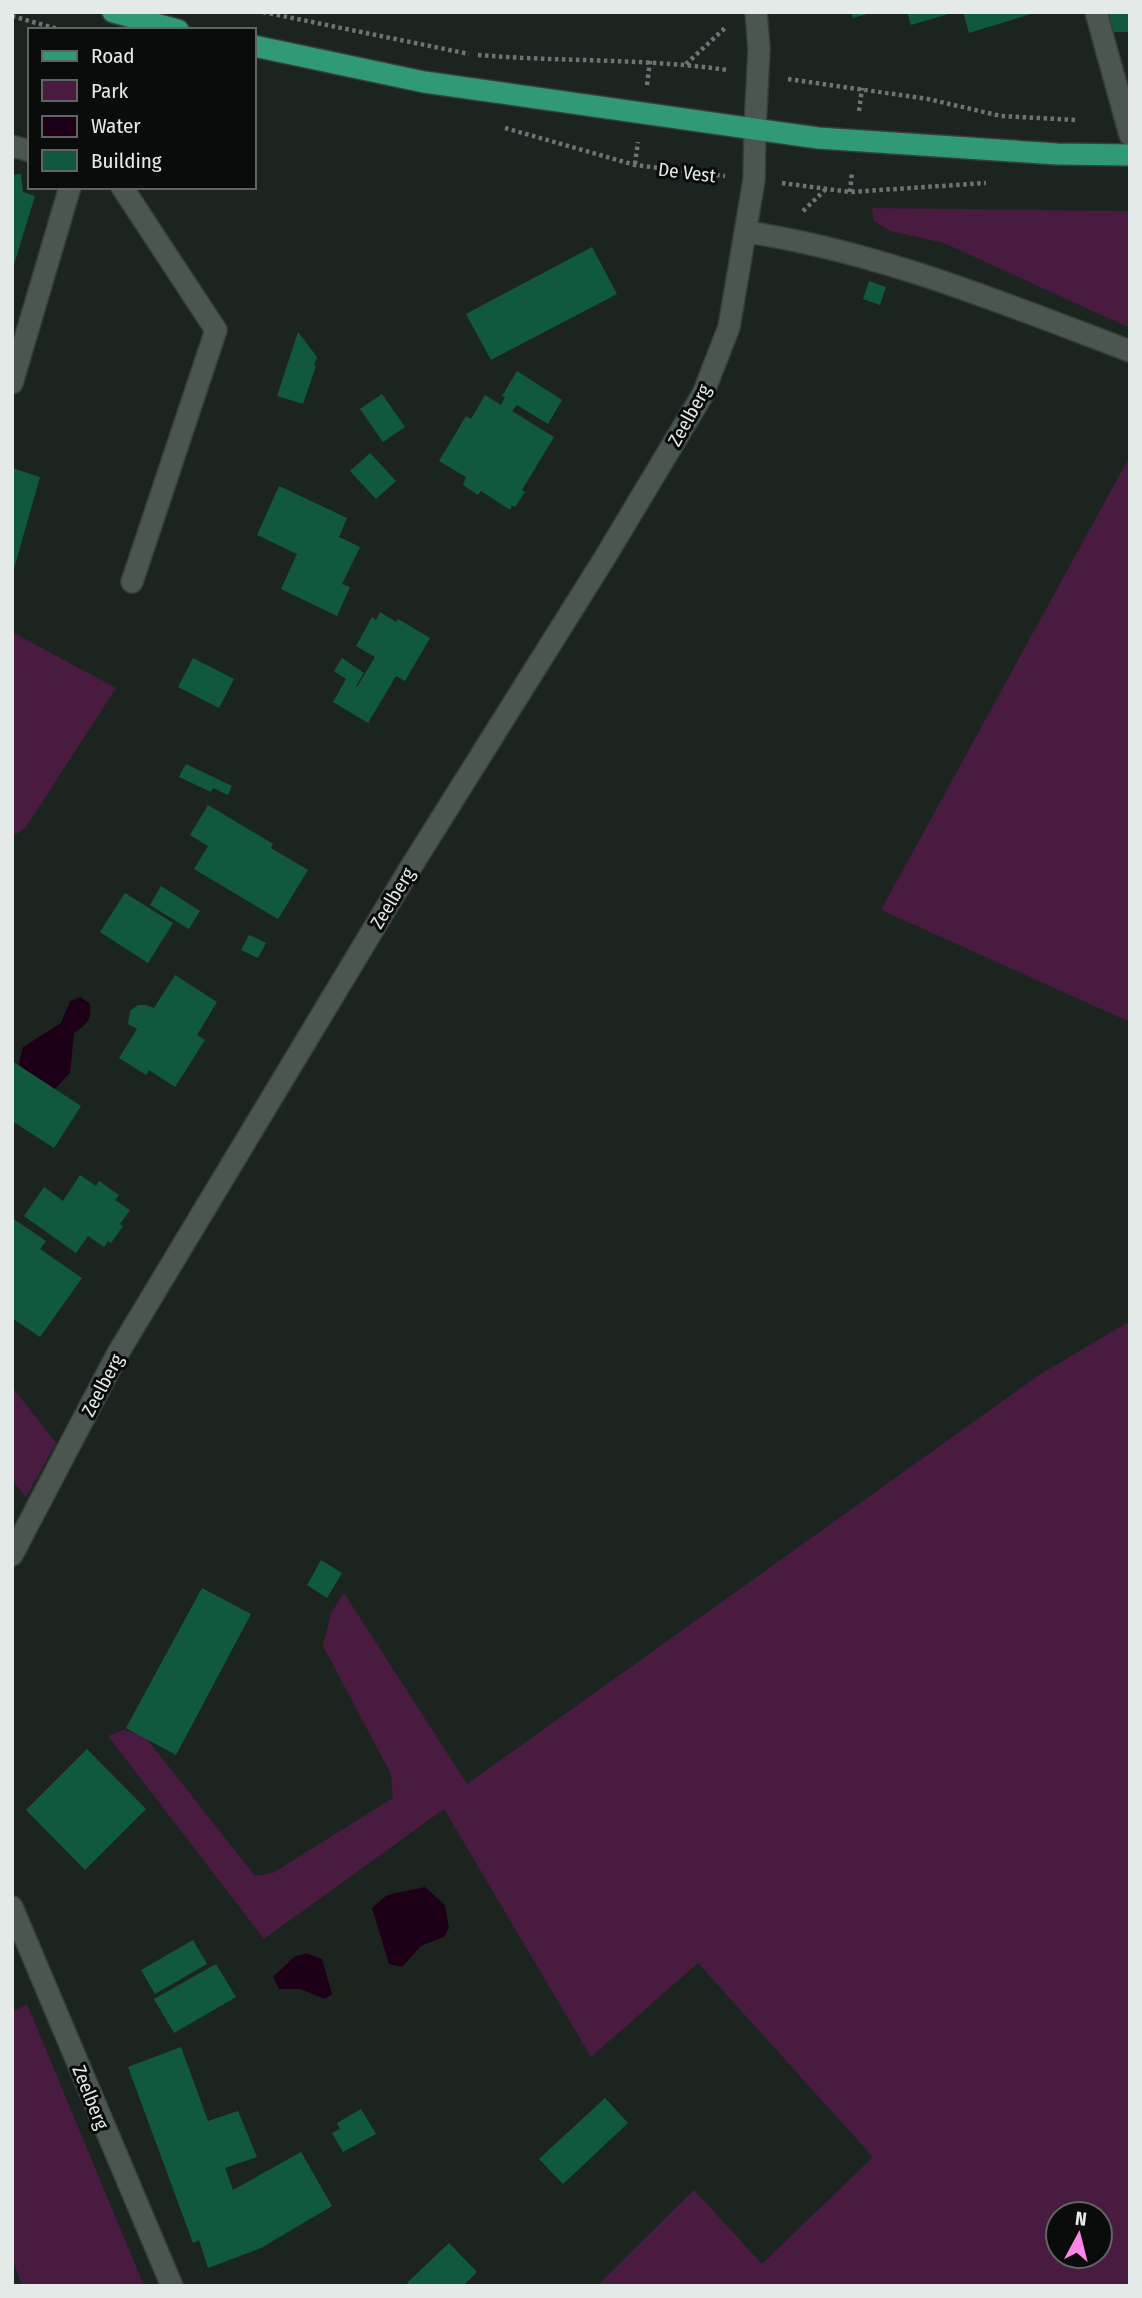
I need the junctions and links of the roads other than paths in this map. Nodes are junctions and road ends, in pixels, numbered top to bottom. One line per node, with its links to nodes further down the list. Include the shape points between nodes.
1 (113, 12): 4 (main road)
2 (756, 12): 6 (street, Zeelberg, via 759,75)
3 (1096, 12): 7 (street)
4 (165, 28)
5 (256, 46): 6 (main road, via 424,82)
6 (755, 128): 8 (main road, via 818,138); 11 (street, Zeelberg)
7 (1128, 129)
8 (1130, 155)
9 (69, 189): 13 (street)
10 (123, 189): 14 (street, via 216,330)
11 (747, 232): 12 (street, via 919,272); 15 (street, Zeelberg, via 729,327 703,394 124,1342)
12 (1130, 351)
13 (12, 383)
14 (132, 582)
15 (12, 1555)
16 (12, 1907): 17 (street, Zeelberg)
17 (172, 2286)

